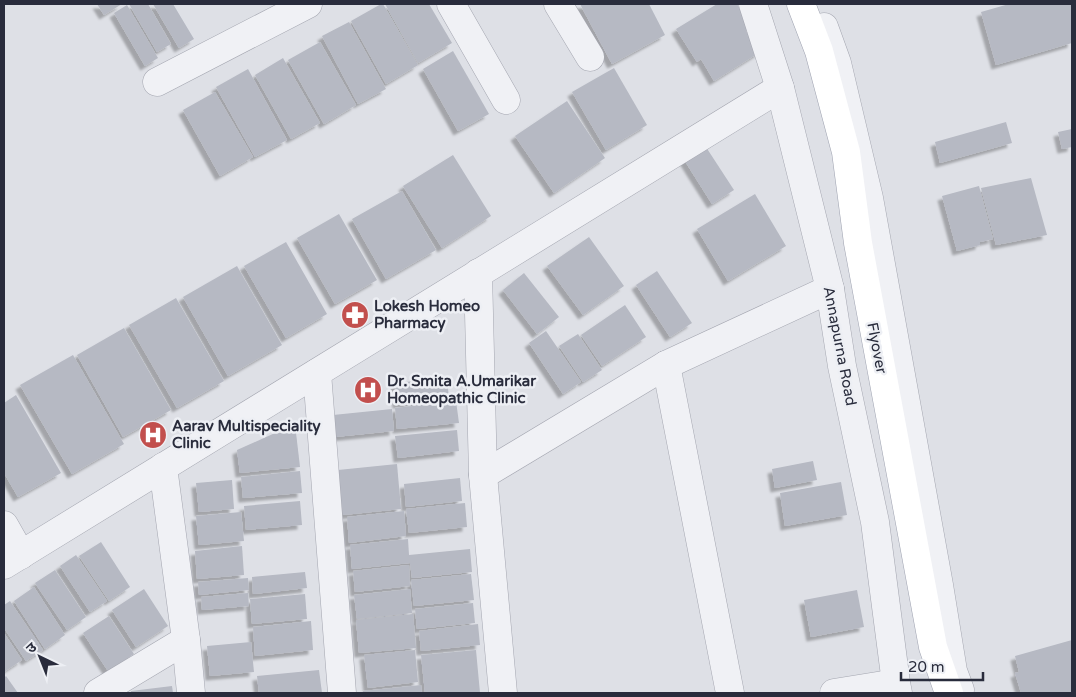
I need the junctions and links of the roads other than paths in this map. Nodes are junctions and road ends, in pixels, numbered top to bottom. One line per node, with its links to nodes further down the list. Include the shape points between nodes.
1 (308, 4): 8 (street)
2 (451, 4): 10 (street)
3 (558, 4): 7 (street)
4 (753, 4): 9 (street, Annapurna Road)
5 (800, 4): 27 (main road, Flyover, via 819,51 846,152 858,243 933,647)
6 (815, 4): 28 (street, via 836,63 869,198 953,671)
7 (590, 57)
8 (156, 82)
9 (780, 88): 11 (street); 12 (street, Annapurna Road)
10 (506, 100)
11 (478, 273): 14 (street); 16 (street)
12 (830, 290): 13 (street); 20 (street, Annapurna Road, via 842,366 876,522)
13 (666, 365): 16 (street); 25 (street)
14 (317, 373): 15 (street); 23 (street)
15 (163, 467): 18 (street); 19 (street)
16 (483, 475): 24 (street)
17 (4, 525): 18 (street)
18 (12, 560)
19 (186, 640): 21 (street); 22 (street)
20 (897, 688): 26 (street)
21 (98, 693)
22 (191, 693)
23 (342, 693)
24 (503, 693)
25 (730, 693)
26 (834, 693)
27 (949, 693)
28 (961, 693)

